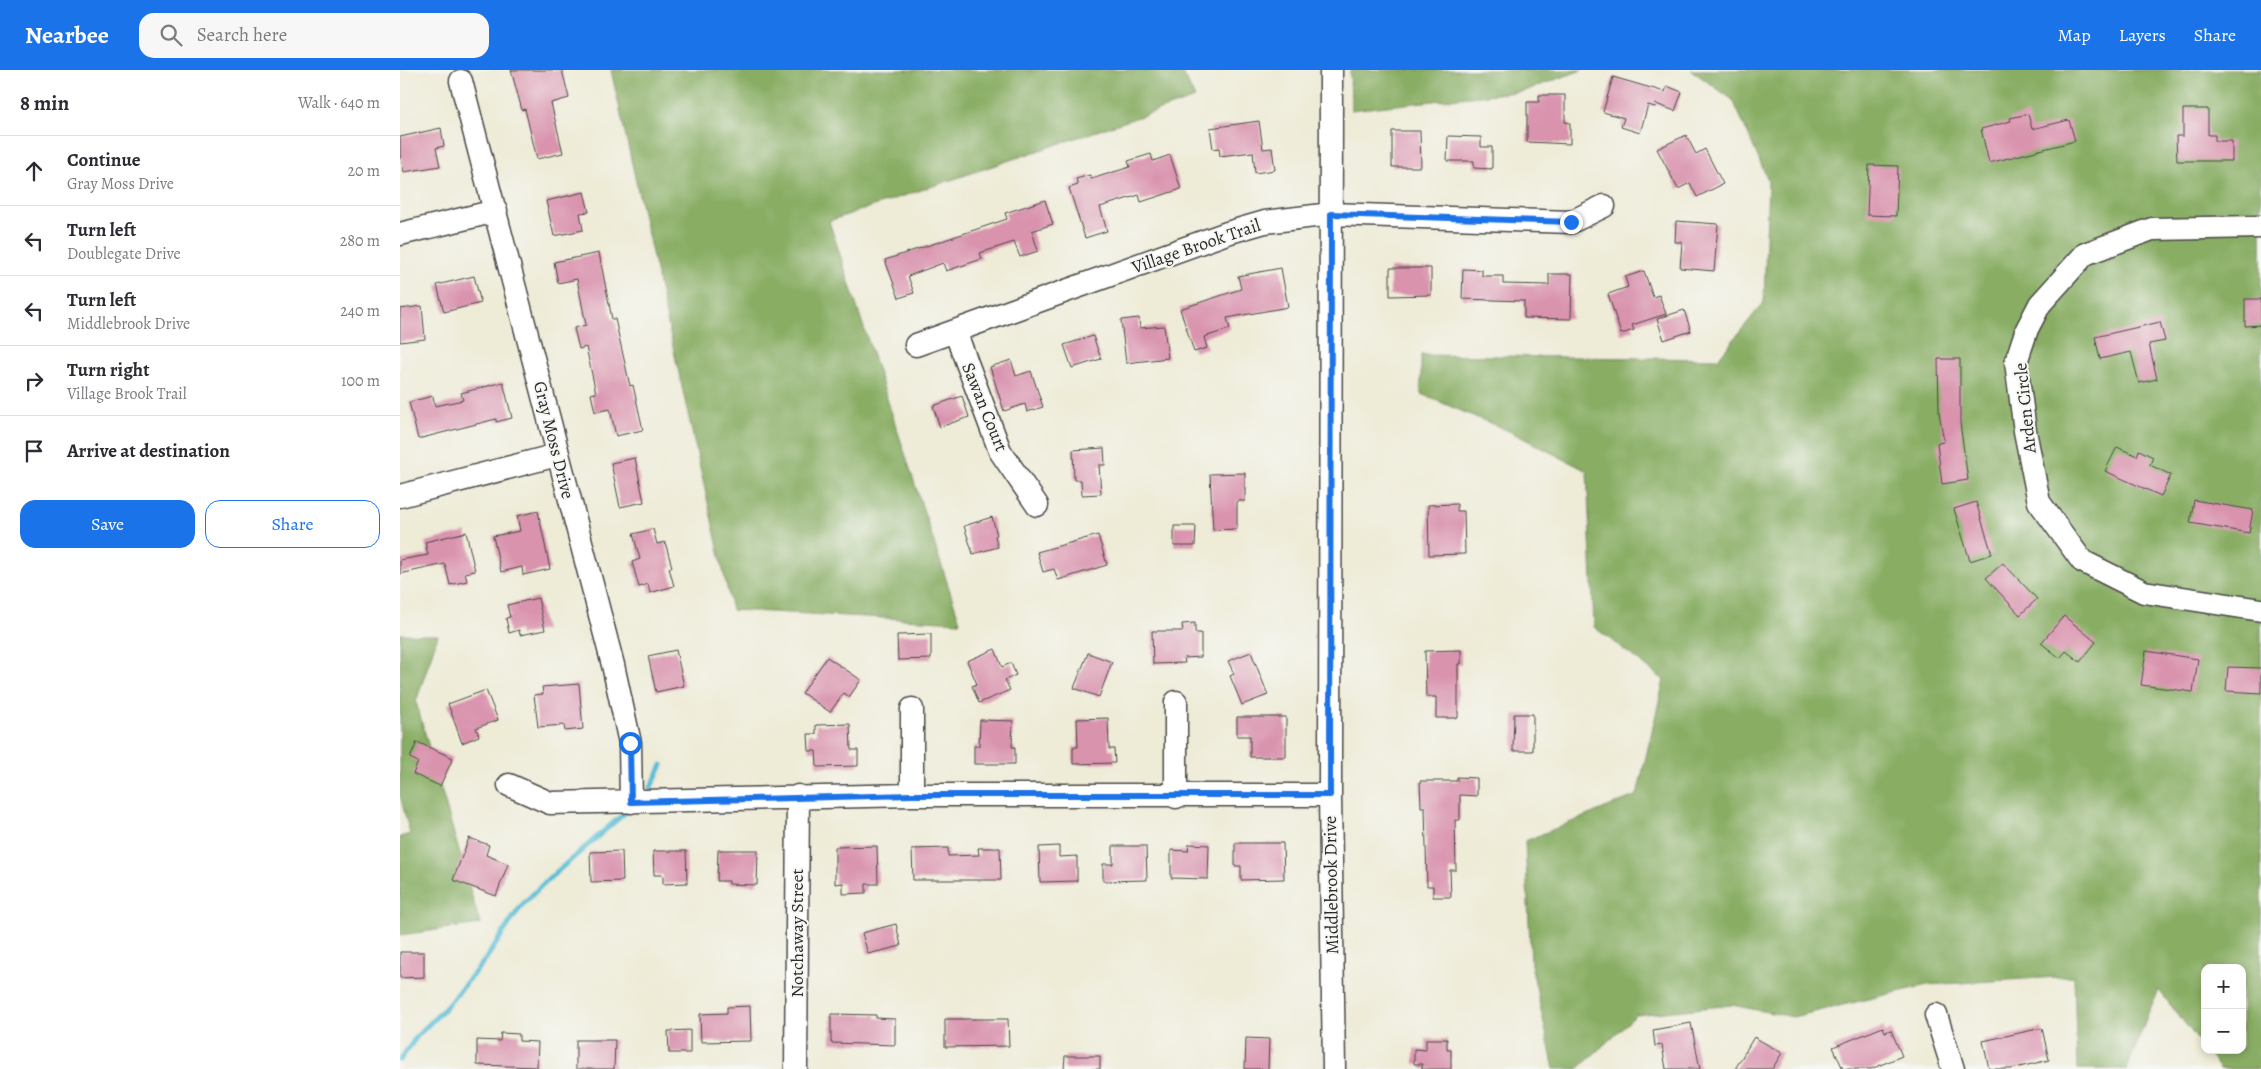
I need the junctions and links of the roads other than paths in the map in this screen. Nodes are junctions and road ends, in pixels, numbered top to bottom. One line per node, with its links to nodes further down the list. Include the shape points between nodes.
1 (1331, 70): 5 (street, Middlebrook Drive)
2 (461, 81): 4 (street, Gray Moss Drive)
3 (1604, 206): 5 (street, Village Brook Trail, via 1571,222)
4 (496, 211): 7 (street); 10 (street, Gray Moss Drive)
5 (1331, 214): 8 (street, Village Brook Trail, via 1265,222 1227,233); 18 (street, Middlebrook Drive)
6 (2261, 227): 13 (street, Arden Circle, via 2152,229 2085,254 2040,304 2016,362 2039,502 2082,561 2144,592)
7 (400, 234)
8 (955, 331): 9 (street, Village Brook Trail); 12 (street, Sawan Court, via 1000,451)
9 (916, 345)
10 (558, 455): 11 (street); 21 (street, Gray Moss Drive, via 630,743)
11 (400, 496)
12 (1038, 505)
13 (2261, 610)
14 (1176, 702): 20 (street)
15 (912, 710): 17 (street)
16 (509, 785): 21 (street, via 550,804)
17 (912, 795): 19 (street); 20 (street)
18 (1330, 795): 20 (street); 24 (street, Middlebrook Drive)
19 (798, 796): 21 (street); 23 (street, Notchaway Street)
20 (1176, 797)
21 (631, 802)
22 (1936, 1015): 25 (street)
23 (796, 1069)
24 (1334, 1069)
25 (1953, 1069)

